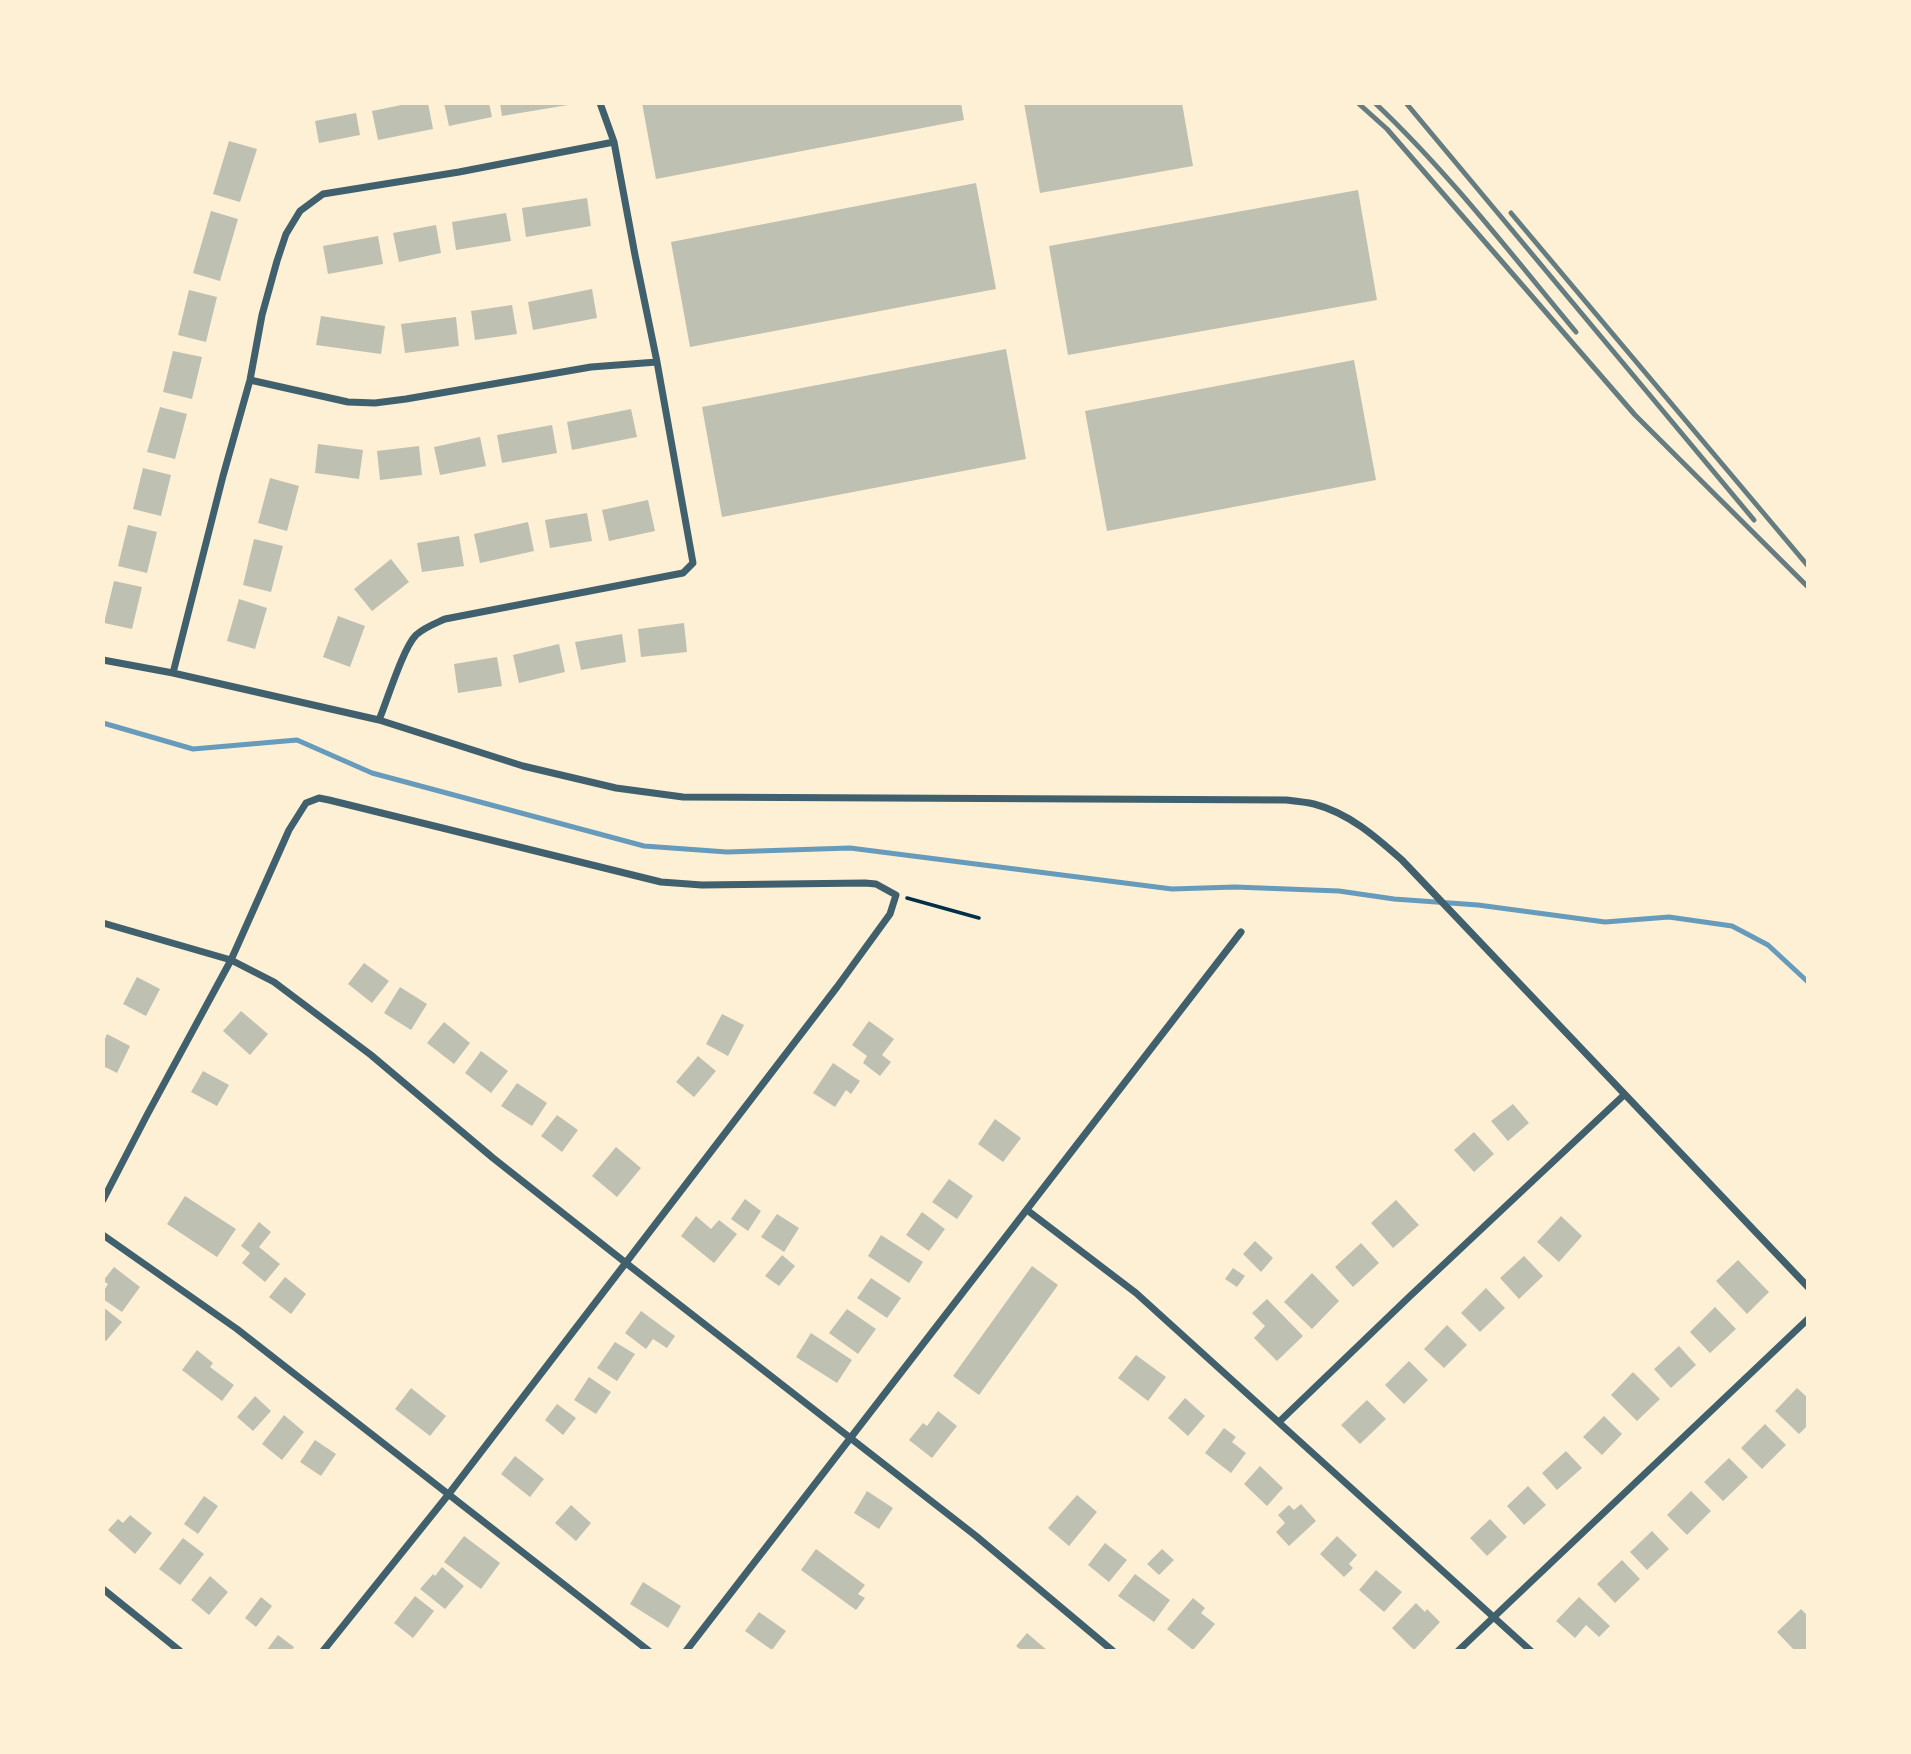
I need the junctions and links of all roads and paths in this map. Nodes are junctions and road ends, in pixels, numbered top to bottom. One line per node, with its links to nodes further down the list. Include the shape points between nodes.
1 (600, 103): 2 (street)
2 (614, 142): 3 (street); 4 (street, via 323,194 300,211 286,234 262,315)
3 (657, 362): 4 (street, via 590,367 375,403 348,402); 7 (street, via 693,563 683,573 445,619 426,627 405,655)
4 (250, 380): 6 (street)
5 (103, 660): 6 (street)
6 (173, 673): 7 (street)
7 (379, 720): 13 (street, via 523,766 617,788 683,797 1286,800 1314,804 1370,832 1402,860)
8 (896, 895): 9 (path); 12 (street, via 865,883 661,882 319,799 306,803 289,830); 17 (street, via 890,914 838,987)
9 (979, 918)
10 (103, 923): 12 (street)
11 (1241, 932): 15 (street)
12 (231, 960): 14 (street); 17 (street, via 274,982 371,1055)
13 (1624, 1095): 18 (street); 20 (street)
14 (103, 1200)
15 (1027, 1210): 20 (street, via 1136,1293); 21 (street)
16 (103, 1235): 22 (street, via 237,1329)
17 (626, 1263): 21 (street); 22 (street)
18 (1808, 1287)
19 (1808, 1319): 24 (street)
20 (1279, 1422): 24 (street)
21 (849, 1439): 28 (street); 29 (street, via 976,1536)
22 (448, 1495): 26 (street); 27 (street)
23 (103, 1589): 25 (street)
24 (1494, 1616): 30 (street); 31 (street)
25 (180, 1651)
26 (323, 1651)
27 (649, 1651)
28 (686, 1651)
29 (1113, 1651)
30 (1458, 1651)
31 (1531, 1651)

